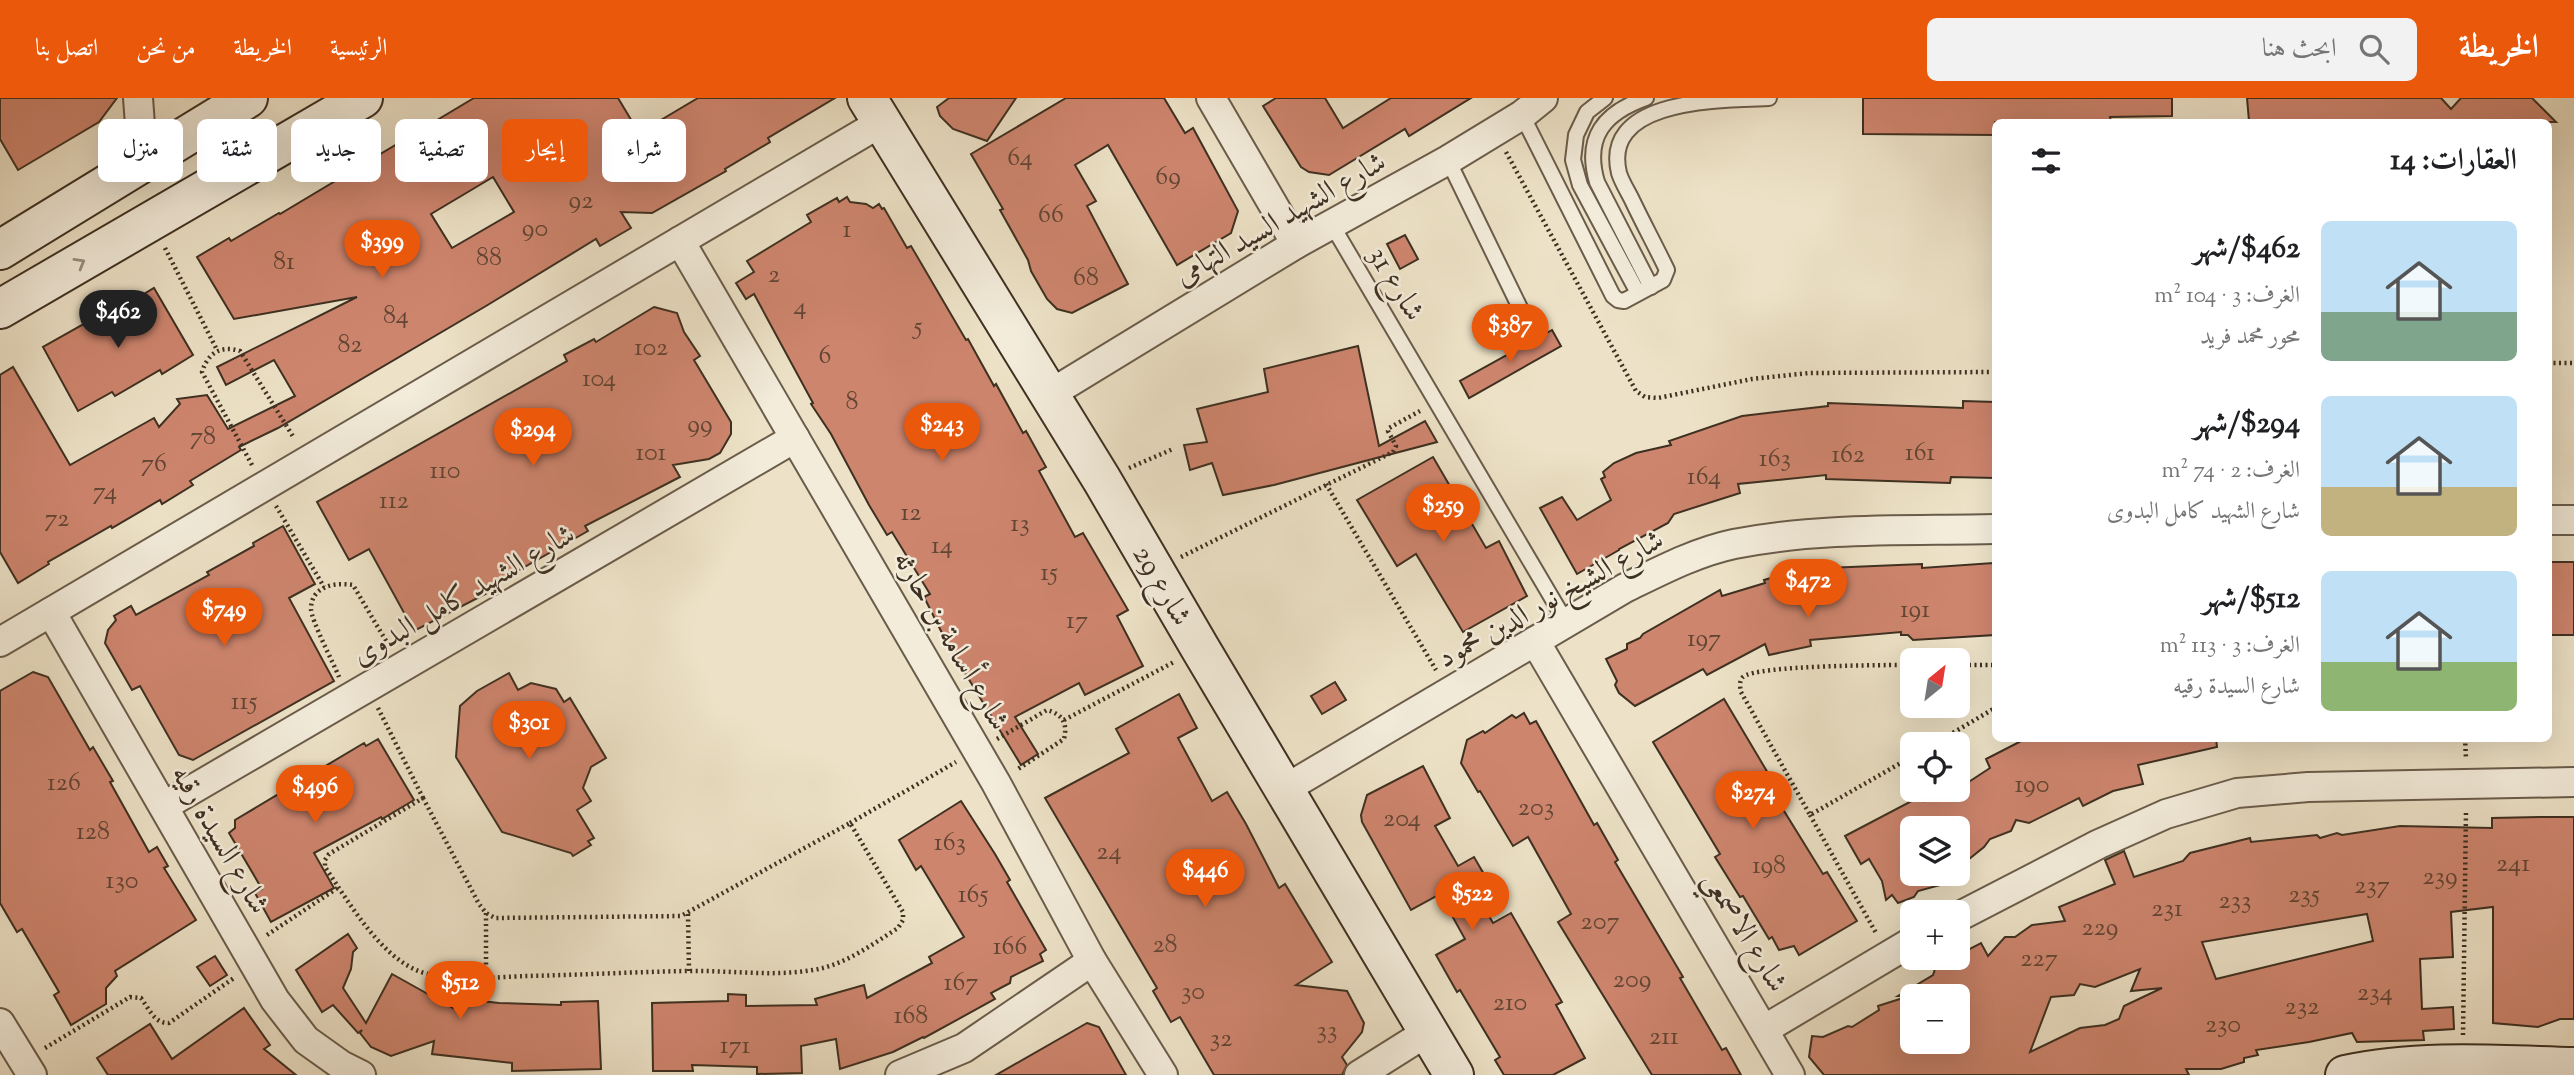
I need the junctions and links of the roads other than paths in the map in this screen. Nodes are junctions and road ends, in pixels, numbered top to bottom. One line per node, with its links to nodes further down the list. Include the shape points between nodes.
1 (138, 98): 10 (street)
2 (248, 98): 11 (street)
3 (363, 98): 19 (street, one-way to 3)
4 (1211, 98): 16 (street)
5 (1605, 98): 18 (lane, via 1587,112 1576,135 1573,160 1580,185)
6 (1646, 98): 18 (lane, via 1613,114 1601,127 1593,145 1592,164)
7 (1769, 98): 18 (lane, via 1675,106 1633,123 1622,138 1617,157 1620,176 1667,270 1663,280)
8 (1532, 107): 12 (street, شارع الشهيد السيد التهامى); 18 (lane, via 1613,296 1624,301)
9 (875, 110): 15 (street); 21 (street, شارع 29)
10 (140, 119)
11 (183, 138)
12 (1448, 160): 14 (street, شارع الشهيد السيد التهامى); 20 (lane)
13 (111, 182): 17 (street)
14 (1332, 225): 16 (street, شارع الشهيد السيد التهامى); 27 (lane, شارع 31)
15 (680, 241): 22 (street, شارع أسامة بن حارثه); 26 (street)
16 (1296, 244): 21 (street, شارع الشهيد السيد التهامى)
17 (0, 250)
18 (1645, 290)
19 (0, 309)
20 (1521, 310)
21 (1050, 394): 31 (street, شارع 29)
22 (795, 438): 32 (street, شارع الشهيد كامل البدوى); 35 (street, شارع أسامة بن حارثه, via 996,783)
23 (2552, 520): 24 (street)
24 (2574, 520)
25 (1992, 529): 27 (street, شارع الشيخ نور الدين محمود, via 1800,534 1732,544 1675,564)
26 (51, 612): 29 (street); 32 (street, شارع السيدة رقيه)
27 (1566, 622): 28 (street, شارع الشيخ نور الدين محمود)
28 (1535, 641): 31 (street, شارع الشيخ نور الدين محمود); 37 (street, شارع الاصمعي)
29 (0, 642)
30 (2574, 782): 33 (street, via 2308,787 2237,793 2166,814)
31 (1285, 789): 38 (street, شارع 29)
32 (164, 806): 41 (street, شارع السيدة رقيه, via 275,1000 306,1040)
33 (1970, 911)
34 (1900, 948): 37 (street)
35 (1092, 961): 42 (street, via 964,1048); 43 (street, شارع أسامة بن حارثه)
36 (2, 1029): 40 (street)
37 (1765, 1029): 46 (street, شارع الاصمعي)
38 (1429, 1031): 44 (street); 45 (street, شارع 29)
39 (2574, 1067): 47 (street, via 2463,1064)
40 (28, 1068)
41 (361, 1075)
42 (900, 1075)
43 (1163, 1075)
44 (1359, 1075)
45 (1454, 1075)
46 (1790, 1075)
47 (2345, 1075)

